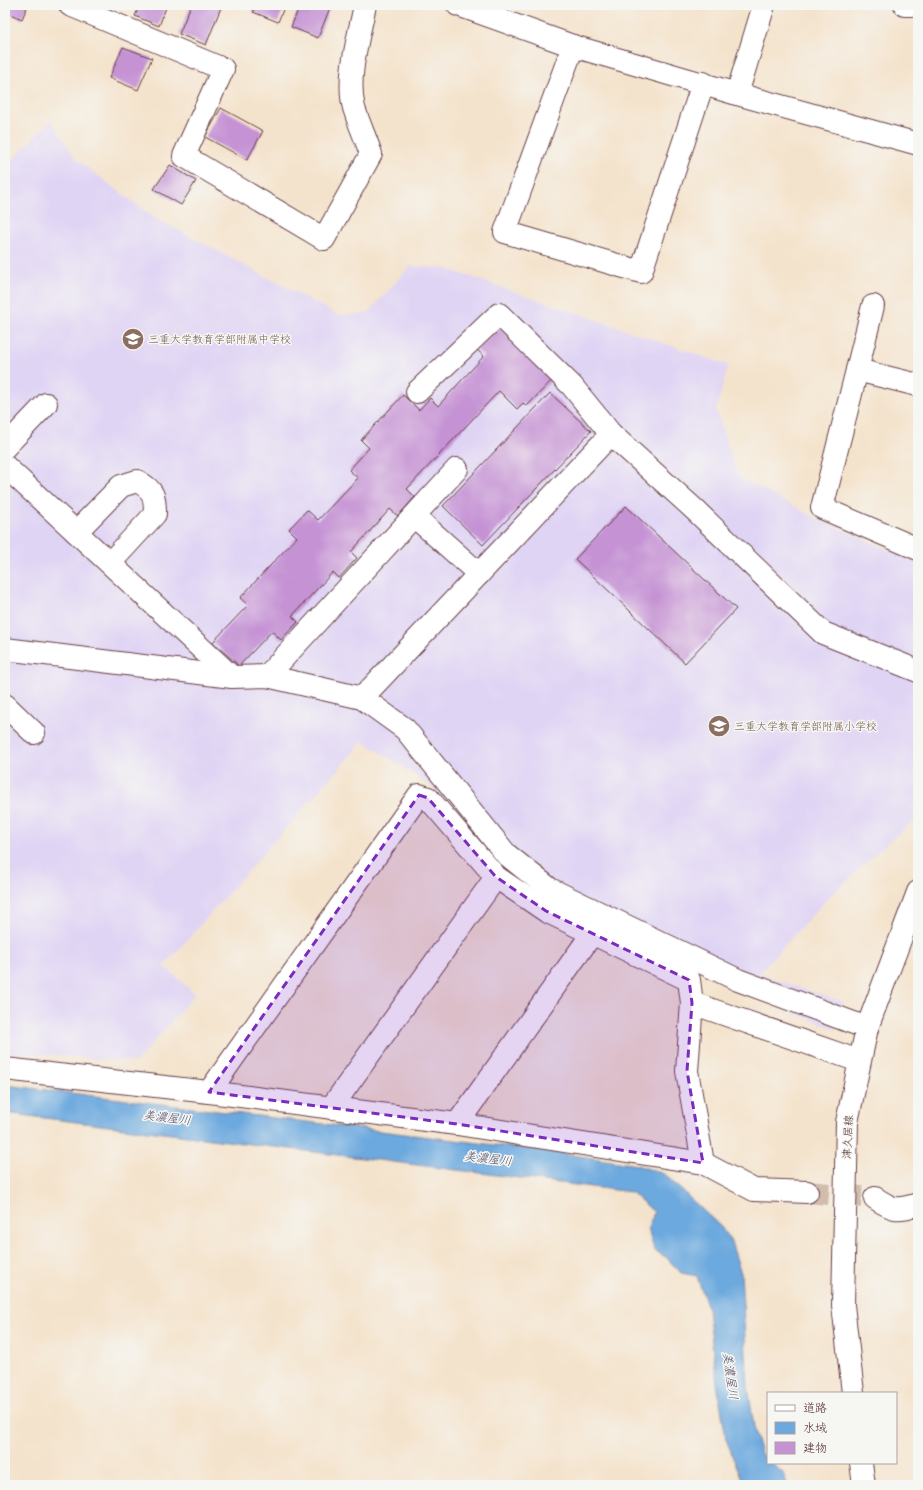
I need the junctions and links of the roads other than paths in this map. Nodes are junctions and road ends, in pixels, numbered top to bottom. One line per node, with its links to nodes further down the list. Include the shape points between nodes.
1 (70, 5): 2 (street, via 223,69 184,156 324,239 371,154 354,108 352,94 356,50)
2 (365, 5)
3 (458, 5): 7 (street)
4 (764, 5): 9 (street)
5 (905, 5): 6 (street)
6 (918, 5)
7 (573, 46): 8 (street); 8 (street, via 505,232 641,272)
8 (703, 83): 9 (street)
9 (737, 94): 10 (street)
10 (918, 144)
11 (873, 306): 12 (street)
12 (857, 370): 13 (street); 22 (street, via 822,508)
13 (918, 385)
14 (417, 392): 16 (street, via 499,314 572,386)
15 (46, 404): 17 (street)
16 (611, 434): 24 (street); 26 (street, via 723,536 823,634)
17 (5, 447)
18 (5, 466): 21 (street)
19 (457, 469): 20 (street)
20 (414, 516): 24 (street); 27 (street)
21 (76, 532): 23 (street); 23 (street, via 121,486 136,481 148,487 155,499 155,514)
22 (918, 549)
23 (110, 563): 28 (street)
24 (479, 574): 29 (street)
25 (5, 649): 28 (street)
26 (918, 671)
27 (267, 676): 28 (street); 29 (street)
28 (232, 677)
29 (362, 698): 36 (street, via 405,730 506,854 550,889 738,980)
30 (5, 705): 31 (street)
31 (34, 733)
32 (496, 877): 34 (street, via 546,911); 39 (street, via 428,798 419,795); 40 (street)
33 (918, 892): 36 (street, 津久居線)
34 (592, 934): 35 (street, via 689,980); 41 (street)
35 (692, 1002): 37 (street); 42 (street, via 687,1071)
36 (867, 1028): 37 (street, 津久居線)
37 (859, 1061): 46 (street, 津久居線, via 847,1122 843,1306)
38 (5, 1069): 39 (street)
39 (210, 1092): 40 (street)
40 (331, 1108): 41 (street)
41 (457, 1124): 42 (street)
42 (703, 1163): 43 (street, via 754,1190)
43 (807, 1192)
44 (875, 1198): 45 (street, via 891,1209)
45 (918, 1204)
46 (853, 1392)

